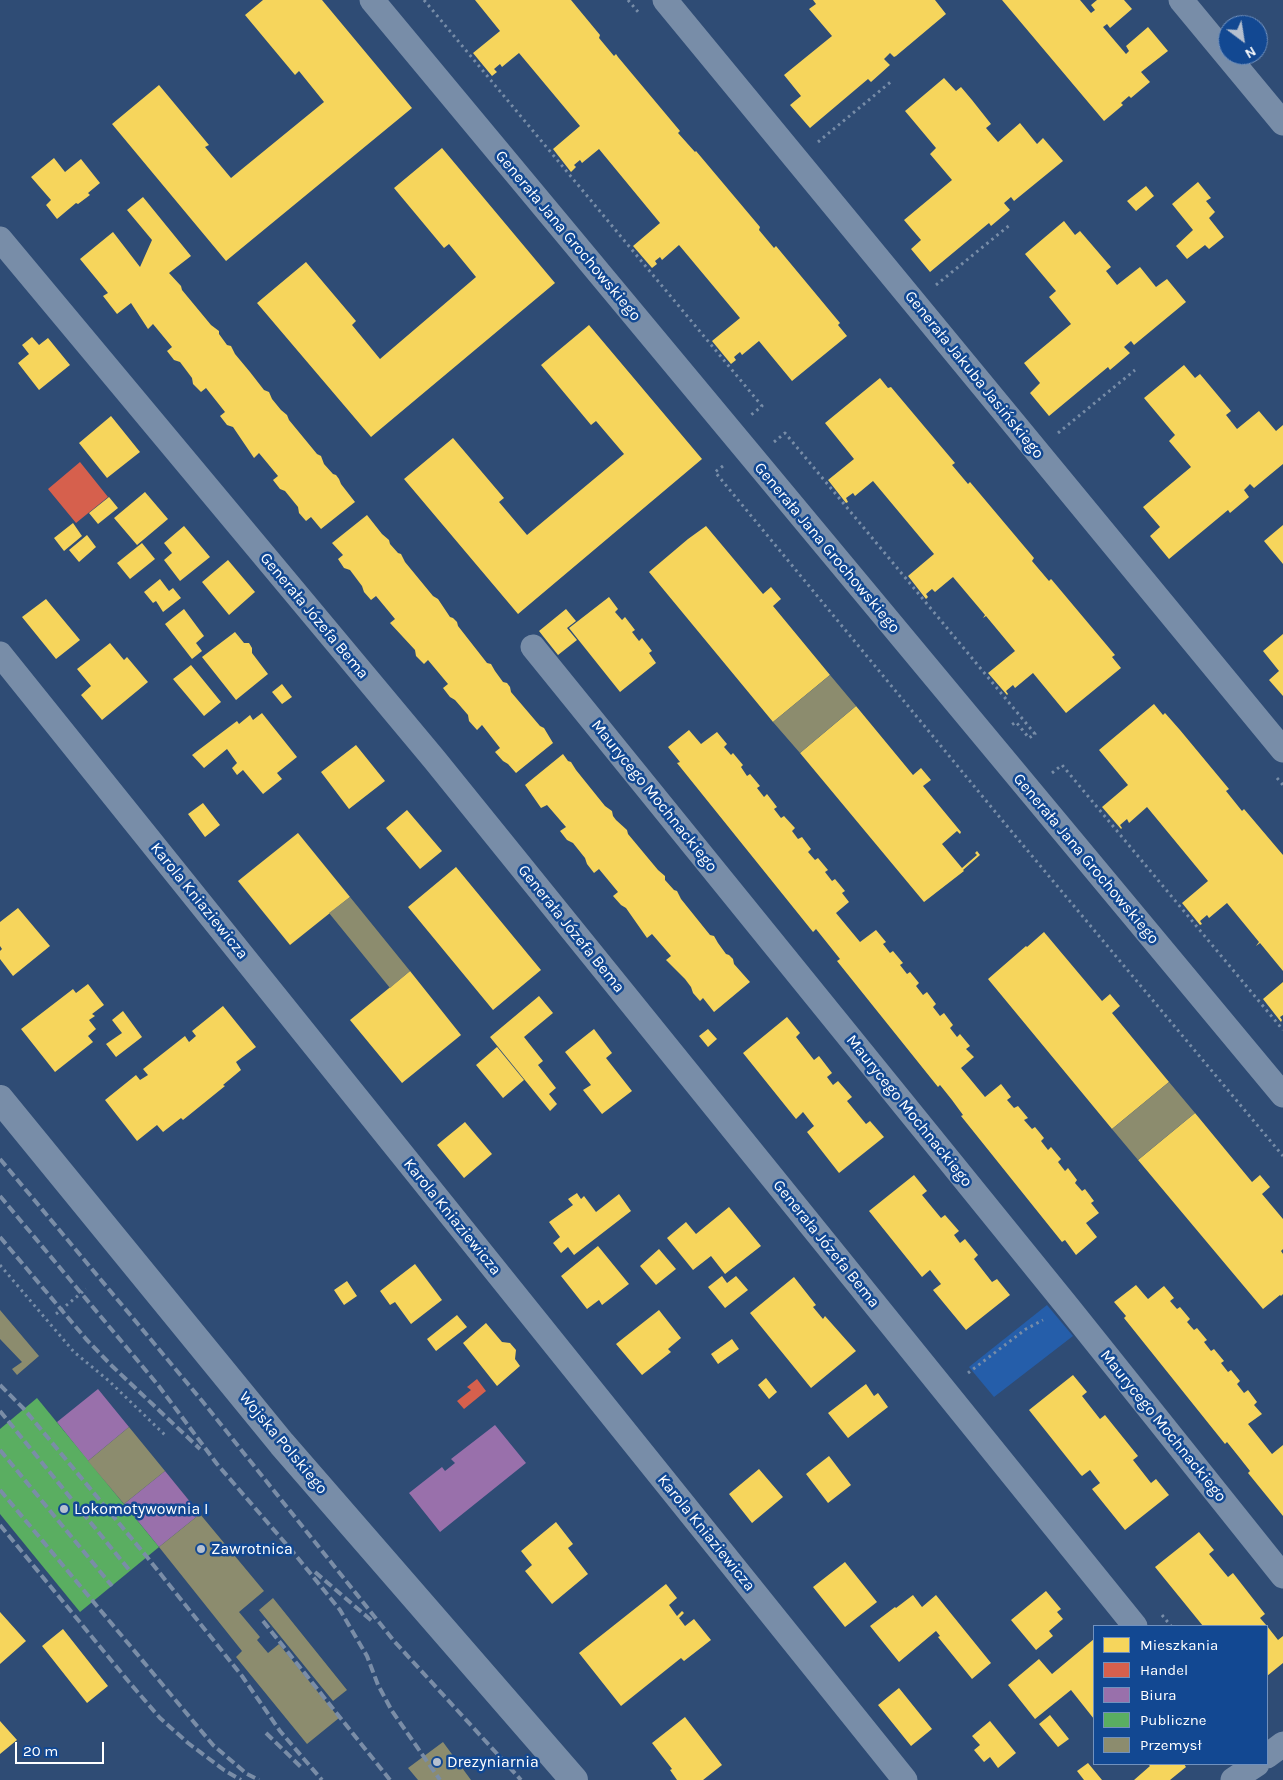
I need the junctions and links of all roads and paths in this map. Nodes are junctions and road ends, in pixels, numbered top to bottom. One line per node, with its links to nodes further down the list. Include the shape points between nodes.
1 (372, 0): 22 (street, Generała Jana Grochowskiego)
2 (424, 0): 12 (path, via 762,406)
3 (665, 0): 19 (street, Generała Jakuba Jasińskiego)
4 (1181, 0): 6 (street)
5 (893, 80): 7 (path)
6 (1283, 123)
7 (813, 146)
8 (1011, 224): 10 (path)
9 (0, 239): 32 (street, Generała Józefa Bema, via 434,760)
10 (931, 290)
11 (1135, 370): 13 (path)
12 (748, 418)
13 (1054, 436)
14 (770, 445): 18 (path, via 785,433 1035,734 1029,738 1016,722)
15 (726, 464): 24 (path, via 715,472)
16 (533, 647): 27 (street, Maurycego Mochnackiego)
17 (0, 654): 36 (street, Karola Kniaziewicza)
18 (1008, 729)
19 (1283, 750)
20 (1048, 776): 21 (path, via 1062,765)
21 (1283, 1030)
22 (1283, 1095)
23 (0, 1099): 35 (street, Wojska Polskiego, via 282,1444)
24 (1283, 1156)
25 (0, 1265): 30 (path, via 74,1352)
26 (86, 1289): 28 (path)
27 (1068, 1307): 29 (path, via 1026,1329); 31 (street, Maurycego Mochnackiego)
28 (56, 1314)
29 (968, 1373)
30 (165, 1435)
31 (1283, 1576)
32 (1134, 1625)
33 (1283, 1744): 34 (street)
34 (1268, 1754)
35 (574, 1780)
36 (904, 1780)

